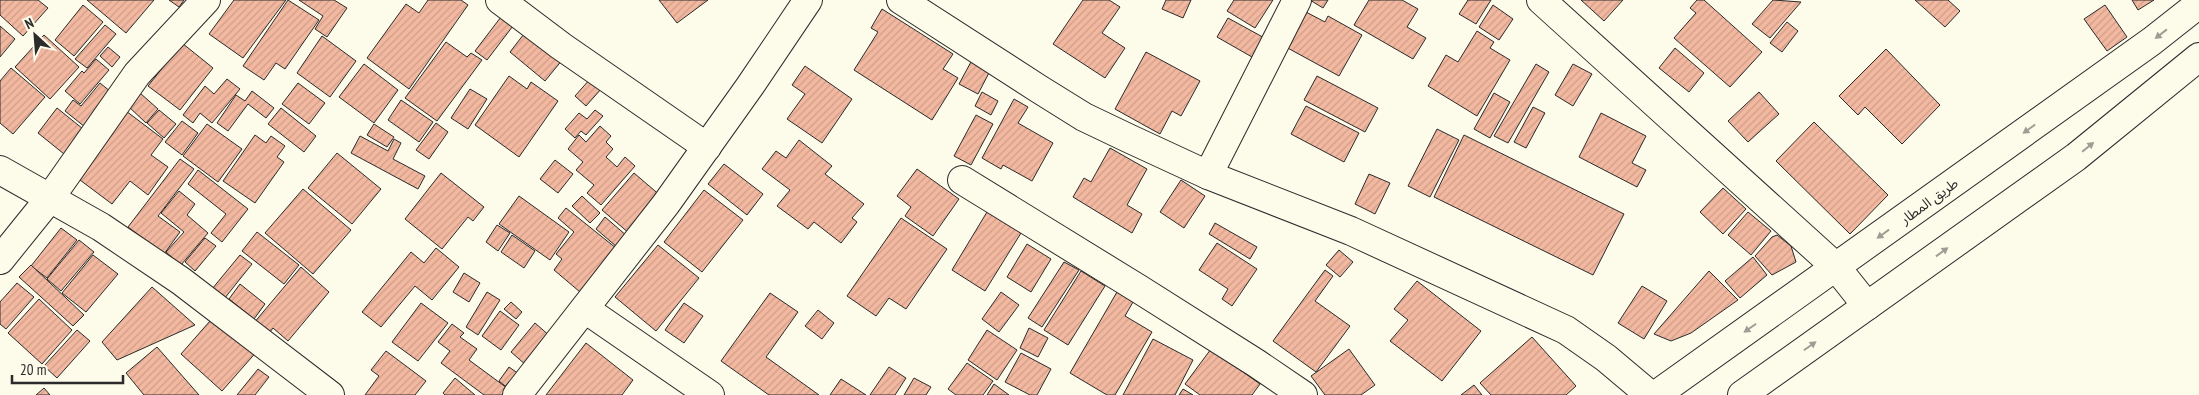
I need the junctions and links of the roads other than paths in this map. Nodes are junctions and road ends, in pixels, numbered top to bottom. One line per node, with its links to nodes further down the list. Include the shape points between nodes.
1 (206, 0): 13 (street, via 137,74)
2 (500, 0): 9 (street)
3 (808, 0): 9 (street)
4 (901, 0): 11 (street, via 1084,116)
5 (1297, 0): 11 (street)
6 (1540, 0): 15 (street)
7 (2199, 4): 15 (street, طريق المطار, one-way to 15)
8 (2199, 57): 16 (street, one-way to 8, via 2076,157)
9 (707, 147): 17 (street)
10 (0, 170): 13 (street)
11 (1208, 175): 22 (street, via 1351,231 1566,330)
12 (962, 180): 21 (street, via 1139,288)
13 (50, 198): 14 (street); 18 (street, via 101,227 181,281)
14 (0, 260)
15 (1836, 267): 16 (street); 23 (street, طريق المطار, one-way to 23)
16 (1867, 306): 24 (street, one-way to 16)
17 (585, 309): 19 (street); 20 (street)
18 (330, 395)
19 (517, 395)
20 (710, 395)
21 (1303, 395)
22 (1650, 395)
23 (1656, 395)
24 (1742, 395)

